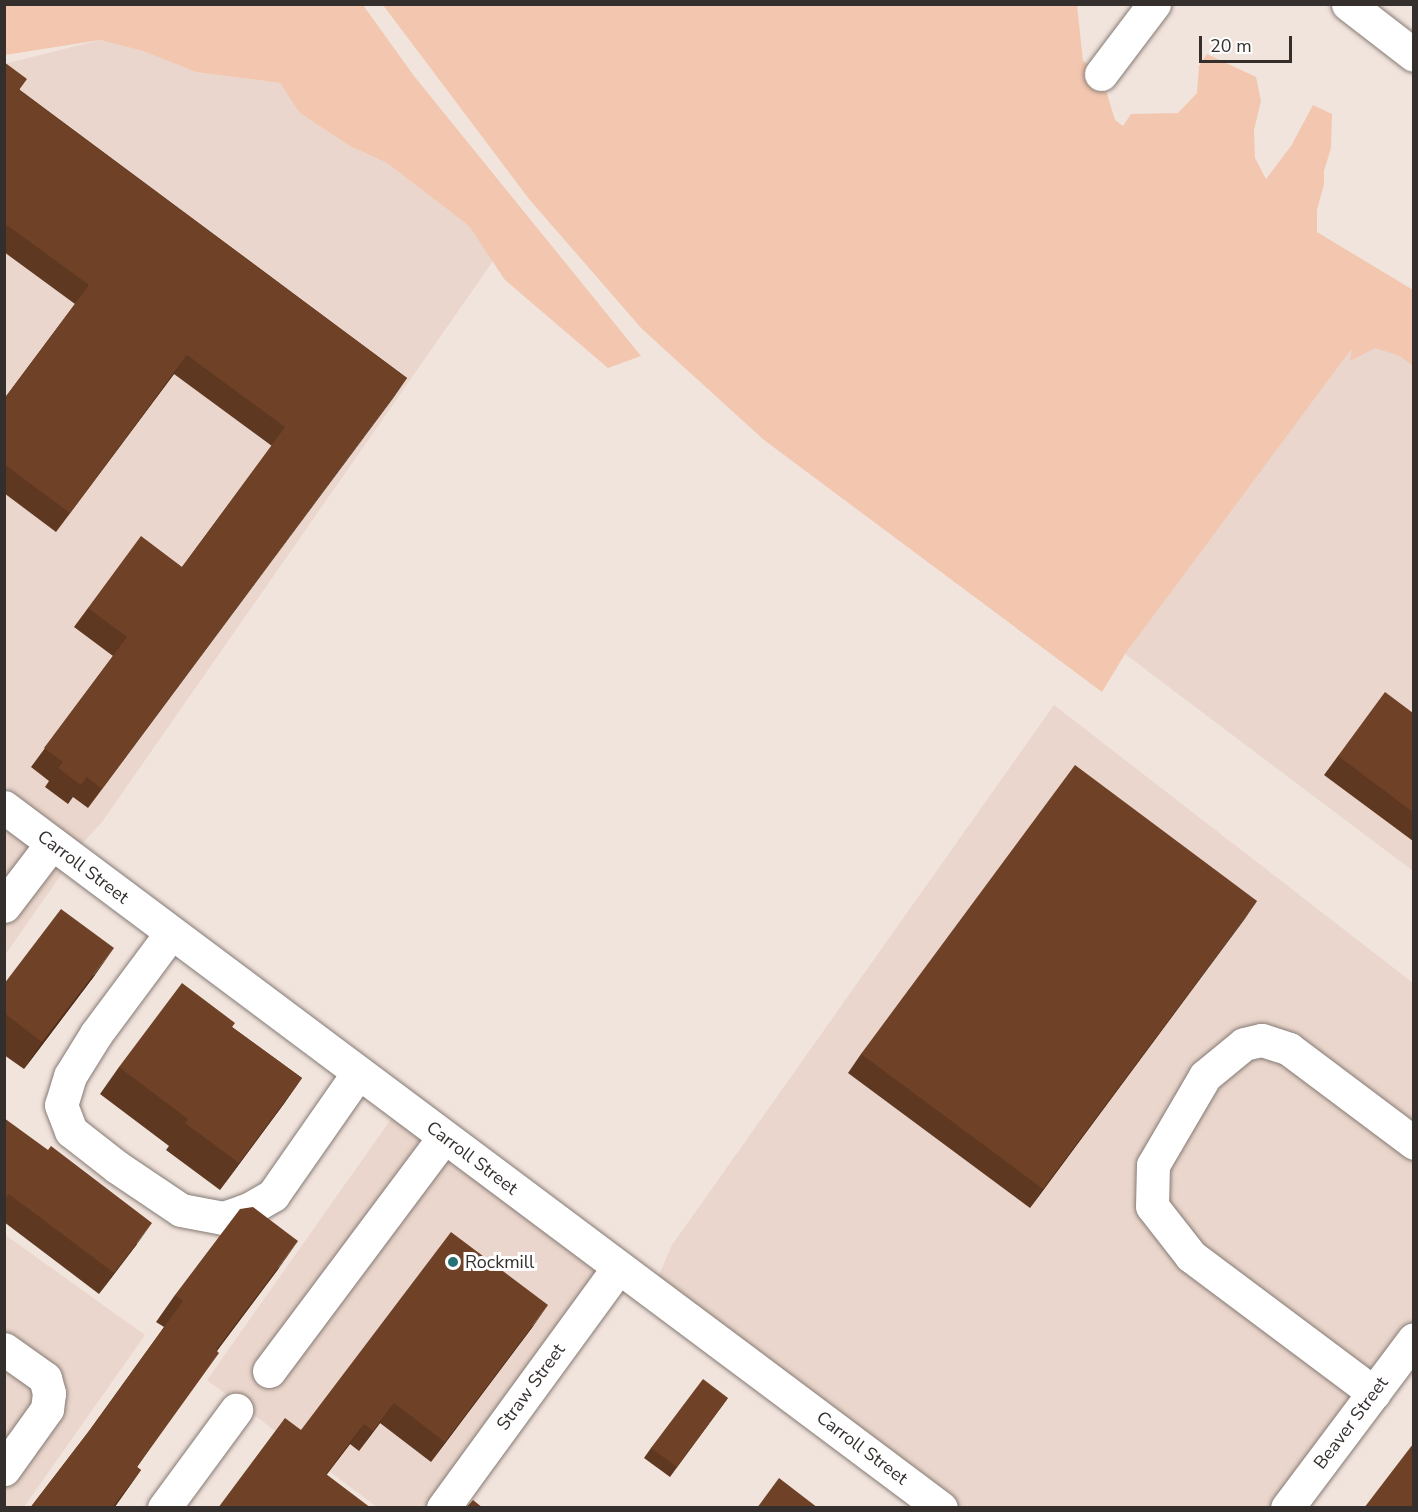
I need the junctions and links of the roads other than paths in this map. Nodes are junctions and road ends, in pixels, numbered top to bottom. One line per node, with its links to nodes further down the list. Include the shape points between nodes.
1 (1154, 4): 4 (street)
2 (1348, 4): 3 (street)
3 (1413, 56)
4 (1101, 74)
5 (4, 807): 6 (street, Carroll Street)
6 (52, 843): 7 (street); 8 (street, Carroll Street)
7 (4, 906)
8 (171, 933): 9 (street, Carroll Street); 9 (street, via 96,1034 70,1076 61,1105 71,1131 117,1167 181,1210 223,1218 249,1209 273,1195)
9 (358, 1073): 10 (street, Carroll Street)
10 (444, 1137): 12 (street, Carroll Street); 15 (street)
11 (1413, 1143): 16 (street, via 1289,1049 1262,1040 1244,1044 1205,1076 1153,1165 1152,1206 1191,1256)
12 (620, 1267): 20 (street, Straw Street); 21 (street, Carroll Street)
13 (1413, 1339): 16 (street, Beaver Street)
14 (4, 1349): 18 (street, via 45,1378 49,1393 47,1409)
15 (269, 1371)
16 (1374, 1393): 22 (street, Beaver Street)
17 (236, 1410): 19 (street)
18 (4, 1469)
19 (165, 1508)
20 (443, 1508)
21 (941, 1508)
22 (1287, 1508)

